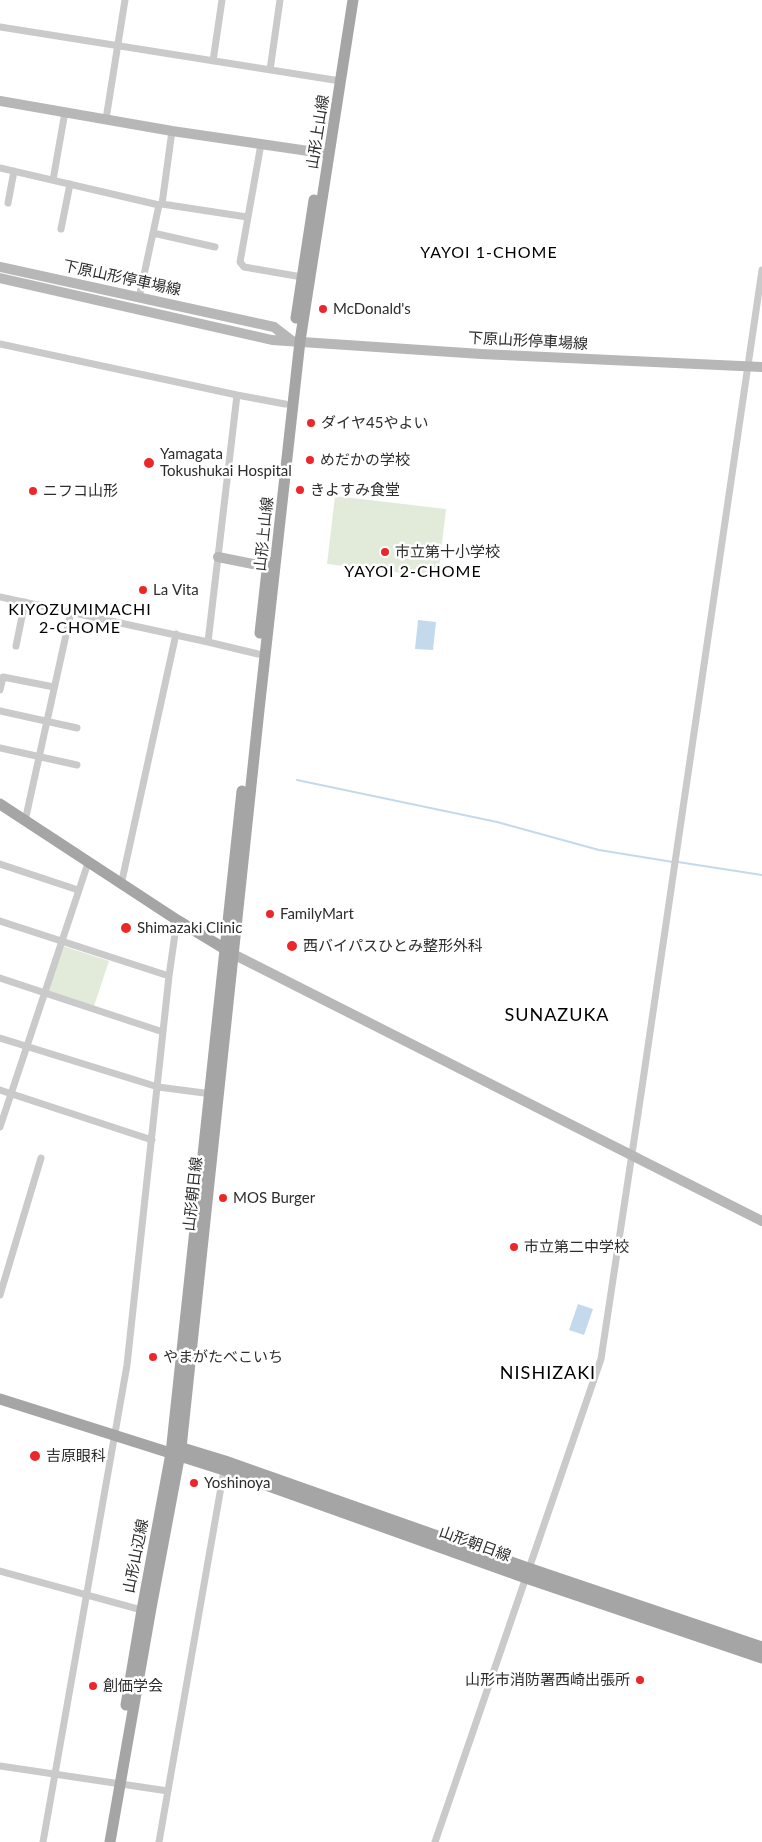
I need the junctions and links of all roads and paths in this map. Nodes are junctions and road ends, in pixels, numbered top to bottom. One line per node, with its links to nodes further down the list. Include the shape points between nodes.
1 (125, 0): 7 (street)
2 (222, 0): 8 (street)
3 (280, 0): 9 (street)
4 (346, 0): 10 (main road, 山形上山線)
5 (353, 0): 32 (main road, 山形上山線)
6 (0, 27): 7 (street)
7 (118, 45): 8 (street); 13 (street)
8 (213, 61): 9 (street)
9 (270, 70): 10 (street)
10 (334, 80): 16 (main road, 山形上山線)
11 (0, 101): 12 (main road)
12 (65, 112): 13 (main road); 19 (street)
13 (106, 119): 14 (main road)
14 (172, 130): 15 (main road); 22 (street)
15 (261, 144): 16 (main road); 23 (street)
16 (322, 153): 29 (main road, 山形上山線)
17 (0, 168): 18 (street)
18 (14, 172): 19 (street); 21 (street)
19 (52, 180): 20 (street)
20 (70, 184): 22 (street); 24 (street)
21 (8, 203)
22 (160, 205): 23 (street); 25 (street)
23 (247, 218): 29 (street, via 240,262 244,267)
24 (61, 229)
25 (153, 233): 26 (street); 31 (street)
26 (215, 247)
27 (0, 267): 31 (main road, 下原山形停車場線)
28 (762, 270): 34 (street)
29 (302, 277): 32 (main road, 山形上山線)
30 (0, 278): 32 (main road, 下原山形停車場線, via 272,340)
31 (138, 298): 32 (main road, 下原山形停車場線, via 274,327)
32 (296, 341): 34 (main road, 下原山形停車場線); 37 (main road, 山形上山線); 64 (main road, 山形上山線)
33 (0, 344): 36 (street)
34 (748, 367): 35 (main road, 下原山形停車場線); 77 (street)
35 (762, 367)
36 (237, 395): 37 (street); 38 (street)
37 (285, 404): 39 (main road, 山形上山線)
38 (218, 557): 39 (main road); 44 (street)
39 (268, 566): 46 (main road, 山形上山線)
40 (0, 597): 41 (street)
41 (25, 602): 42 (street); 45 (street)
42 (71, 612): 43 (street); 47 (street)
43 (176, 634): 44 (street); 59 (street)
44 (208, 642): 46 (street)
45 (16, 646)
46 (258, 654): 64 (main road, 山形上山線)
47 (54, 687): 48 (street, via 3,677); 50 (street)
48 (0, 690)
49 (0, 712): 50 (street)
50 (46, 722): 51 (street); 53 (street)
51 (77, 728)
52 (0, 748): 53 (street)
53 (39, 757): 54 (street); 56 (street)
54 (77, 765)
55 (0, 804): 56 (main road)
56 (25, 821): 58 (main road)
57 (0, 864): 60 (street)
58 (88, 864): 59 (main road); 60 (street)
59 (121, 885): 61 (main road)
60 (78, 890): 63 (street)
61 (177, 920): 64 (main road); 65 (street)
62 (0, 921): 63 (street)
63 (61, 942): 65 (street); 67 (street)
64 (229, 951): 74 (main road, 山形朝日線); 77 (main road)
65 (169, 976): 68 (street)
66 (0, 978): 67 (street)
67 (44, 993): 68 (street); 70 (street)
68 (163, 1032): 71 (street)
69 (0, 1038): 70 (street)
70 (27, 1046): 71 (street); 73 (street)
71 (158, 1087): 74 (street); 76 (street)
72 (0, 1090): 73 (street)
73 (10, 1094): 75 (street); 76 (street)
74 (214, 1094): 84 (main road, 山形朝日線)
75 (0, 1127)
76 (152, 1140): 83 (street, via 127,1365)
77 (631, 1154): 79 (main road); 87 (street, via 601,1359)
78 (41, 1158): 80 (street)
79 (762, 1221)
80 (0, 1295)
81 (0, 1392): 83 (main road)
82 (0, 1399): 83 (main road)
83 (116, 1431): 84 (main road); 88 (street)
84 (176, 1450): 85 (main road, 山形朝日線); 87 (main road, 山形朝日線, via 224,1461); 89 (main road, 山形山辺線); 94 (main road, 山形山辺線)
85 (224, 1470): 87 (main road, 山形朝日線); 95 (street)
86 (0, 1571): 88 (street)
87 (527, 1573): 90 (main road, 山形朝日線); 91 (main road, 山形朝日線); 100 (street)
88 (87, 1595): 89 (street); 93 (street)
89 (142, 1610): 94 (main road, 山形山辺線)
90 (762, 1647)
91 (762, 1658)
92 (0, 1766): 93 (street)
93 (55, 1774): 94 (street); 96 (street)
94 (117, 1783): 95 (street); 97 (main road, 山形山辺線); 98 (main road, 山形山辺線)
95 (168, 1790): 99 (street)
96 (44, 1842)
97 (103, 1842)
98 (110, 1842)
99 (159, 1842)
100 (435, 1842)

